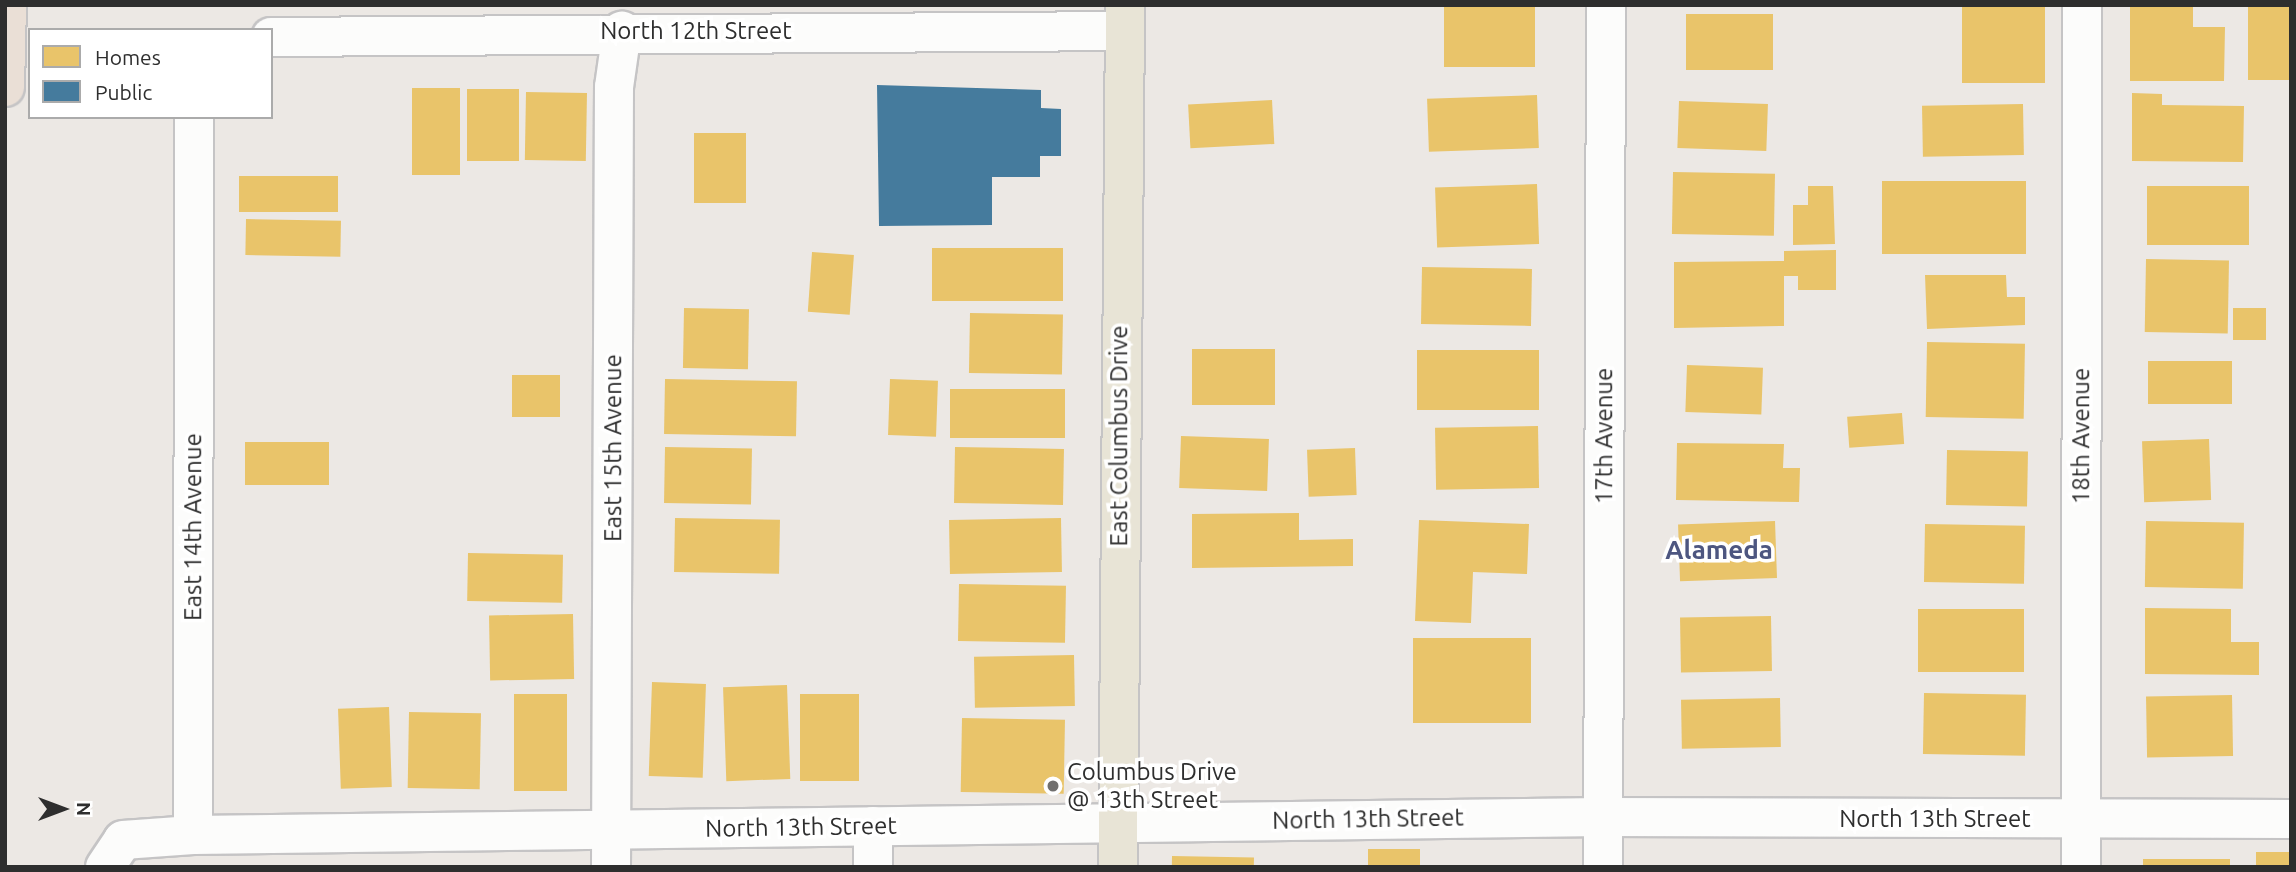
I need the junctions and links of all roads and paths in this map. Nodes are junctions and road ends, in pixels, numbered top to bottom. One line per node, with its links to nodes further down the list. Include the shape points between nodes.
1 (9, 5): 9 (highway)
2 (1605, 5): 11 (street, 17th Avenue)
3 (2082, 5): 12 (street, 18th Avenue)
4 (726, 18): 5 (street, North 12th Street); 7 (street, North 12th Street)
5 (1123, 18): 14 (main road, East Columbus Drive)
6 (341, 20): 7 (street, North 12th Street); 8 (street, North 12th Street)
7 (622, 31): 17 (street, East 15th Avenue, via 614,87)
8 (273, 37)
9 (6, 71)
10 (194, 119): 16 (street, East 14th Avenue)
11 (1603, 817): 12 (street, North 13th Street); 14 (street, North 13th Street); 21 (street, 17th Avenue)
12 (2081, 819): 13 (street, North 13th Street); 22 (street, 18th Avenue)
13 (2291, 819)
14 (1118, 822): 15 (street, North 13th Street); 20 (main road, East Columbus Drive)
15 (873, 826): 17 (street, North 13th Street); 19 (street)
16 (193, 835): 17 (street, North 13th Street); 18 (street, via 123,841)
17 (611, 849)
18 (104, 867)
19 (873, 867)
20 (1118, 867)
21 (1603, 867)
22 (2081, 867)

